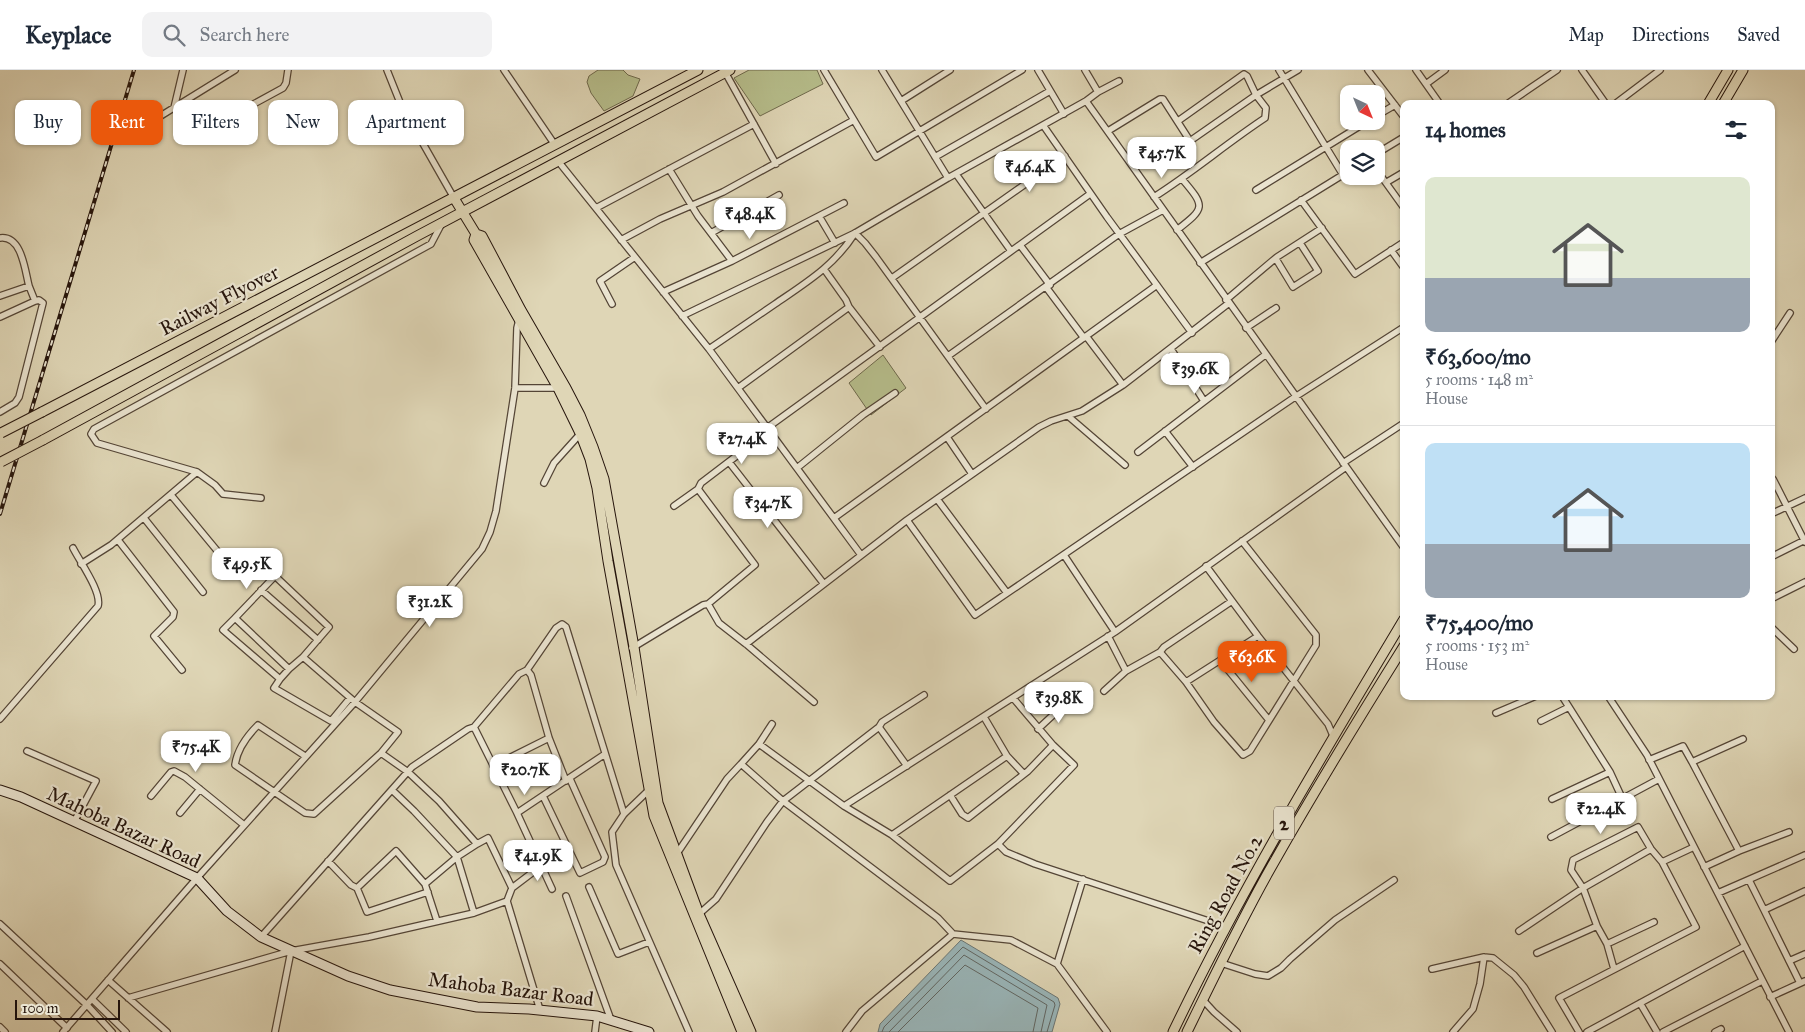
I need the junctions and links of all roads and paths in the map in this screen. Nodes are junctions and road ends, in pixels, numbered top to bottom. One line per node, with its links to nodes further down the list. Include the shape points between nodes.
1 (183, 70): 31 (street)
2 (235, 70): 32 (street)
3 (288, 70): 41 (street, via 283,88)
4 (387, 70): 73 (street, via 401,105)
5 (504, 70): 54 (street)
6 (698, 70): 54 (main road, Railway Flyover)
7 (824, 70): 46 (street)
8 (882, 70): 39 (street)
9 (950, 70): 39 (street)
10 (1022, 70): 51 (street)
11 (1038, 70): 28 (street)
12 (1085, 70): 29 (street)
13 (1279, 70): 25 (street)
14 (1298, 70): 25 (street)
15 (1368, 70): 42 (street)
16 (1416, 70): 27 (street)
17 (1444, 70): 27 (street)
18 (1557, 70): 24 (street)
19 (1582, 70): 35 (street)
20 (1660, 70): 36 (street)
21 (1728, 70): 37 (main road)
22 (1744, 70): 38 (main road)
23 (726, 71): 48 (street); 59 (main road, Railway Flyover)
24 (1548, 73): 34 (street)
25 (1285, 79): 30 (street); 55 (street)
26 (1119, 81): 29 (street)
27 (1426, 84): 33 (street)
28 (1050, 91): 45 (street); 58 (street)
29 (1098, 92): 40 (street)
30 (1256, 95): 47 (street, via 1190,141); 47 (street, via 1244,74); 67 (street, via 1266,108 1265,118)
31 (176, 100)
32 (187, 100)
33 (1437, 100)
34 (1512, 100)
35 (1603, 100)
36 (1620, 100)
37 (1710, 100)
38 (1725, 100)
39 (901, 101): 51 (street)
40 (1086, 101): 45 (street); 52 (street)
41 (258, 102)
42 (1395, 105): 43 (street); 44 (street)
43 (1385, 111)
44 (1400, 112)
45 (1064, 114): 49 (street)
46 (854, 120): 51 (street, via 876,157); 60 (street)
47 (1178, 121): 52 (street, via 1160,99)
48 (754, 124): 60 (street); 62 (street)
49 (1043, 125): 57 (street); 63 (street)
50 (1353, 130): 55 (street)
51 (919, 131): 58 (street)
52 (1108, 131): 72 (street)
53 (1400, 139): 56 (street)
54 (555, 145): 73 (main road, Railway Flyover)
55 (1326, 146): 61 (street); 69 (street)
56 (1385, 149)
57 (1065, 156): 70 (street); 81 (street)
58 (935, 157): 66 (street)
59 (558, 161): 78 (street); 80 (main road, Railway Flyover)
60 (776, 164): 77 (street)
61 (1340, 165)
62 (669, 169): 77 (street); 78 (street)
63 (956, 174): 66 (street); 81 (street)
64 (1400, 174): 68 (street)
65 (1340, 177): 74 (street)
66 (948, 178): 87 (street)
67 (1182, 179): 72 (street); 85 (street, via 1197,197 1199,209)
68 (1387, 182): 75 (street)
69 (1256, 190)
70 (1090, 194): 88 (street); 94 (street)
71 (780, 195): 86 (street)
72 (1154, 197): 79 (street)
73 (454, 198): 80 (main road); 143 (main road, Railway Flyover, bridge)
74 (1301, 200): 84 (street); 100 (street)
75 (1400, 201)
76 (844, 203): 82 (street)
77 (692, 205): 86 (street); 90 (street)
78 (596, 208): 90 (street)
79 (1163, 210): 85 (street); 88 (street)
80 (464, 212): 83 (main road, Railway Flyover); 115 (main road, via 476,234 482,236)
81 (983, 214): 96 (street); 103 (street)
82 (819, 216): 91 (street); 99 (street)
83 (442, 223): 146 (main road, Railway Flyover, bridge); 152 (street, via 431,244 94,429 91,434 97,443)
84 (1322, 228): 92 (street); 95 (street, via 1355,274)
85 (1177, 230): 100 (street)
86 (710, 233): 99 (street)
87 (855, 233): 91 (street); 102 (street, via 844,251); 103 (street)
88 (1119, 234): 104 (street); 106 (street)
89 (0, 238): 105 (street, via 12,240 17,246)
90 (621, 240): 97 (street)
91 (835, 243): 116 (street)
92 (1300, 243): 98 (street); 98 (street, via 1318,271 1293,287)
93 (1400, 244): 95 (street)
94 (1020, 245): 96 (street); 106 (street)
95 (1391, 250): 101 (street)
96 (1011, 252): 118 (street)
97 (635, 257): 107 (street); 111 (street, via 600,281)
98 (1276, 259): 110 (street)
99 (732, 261): 107 (street)
100 (1200, 262): 110 (street)
101 (1400, 262)
102 (824, 269): 112 (street); 125 (street)
103 (892, 278): 118 (street)
104 (1157, 285): 121 (street); 123 (street)
105 (29, 286): 108 (street); 109 (street)
106 (1048, 286): 123 (street); 128 (street)
107 (663, 292): 116 (street)
108 (0, 296)
109 (36, 301): 117 (street); 137 (street, via 43,303 19,397)
110 (1227, 302): 119 (street); 121 (street)
111 (612, 304)
112 (849, 307): 124 (street); 132 (street)
113 (1276, 308): 119 (street)
114 (1790, 313): 122 (street)
115 (520, 315): 130 (street); 131 (main road); 141 (main road, via 566,388)
116 (682, 316): 125 (street)
117 (0, 317)
118 (920, 317): 124 (street); 128 (street)
119 (1246, 328): 127 (street)
120 (1400, 330): 134 (street)
121 (1192, 333): 126 (street)
122 (1775, 336)
123 (1085, 337): 129 (street); 136 (street)
124 (880, 347): 140 (street)
125 (709, 349): 132 (street)
126 (1170, 349): 129 (street); 135 (street)
127 (1265, 355): 134 (street); 135 (street)
128 (948, 356): 136 (street)
129 (1122, 385): 138 (street, via 1082,411)
130 (515, 388): 131 (street); 211 (street, via 496,511 482,549)
131 (558, 388): 141 (main road)
132 (738, 388): 140 (street)
133 (895, 393): 151 (street)
134 (1295, 397): 149 (street); 150 (street)
135 (1204, 401): 142 (street)
136 (986, 409): 144 (street)
137 (0, 412)
138 (1068, 416): 148 (street); 153 (street, via 1039,427)
139 (1400, 426): 149 (street)
140 (767, 428): 147 (street, via 760,438); 151 (street)
141 (583, 431): 154 (street, via 554,463); 194 (main road, via 604,479); 198 (main road, via 597,488)
142 (1165, 431): 145 (street); 150 (street)
143 (0, 434)
144 (947, 437): 153 (street); 165 (street)
145 (1138, 452)
146 (0, 462)
147 (729, 462): 156 (street, via 701,483); 179 (street)
148 (1125, 465)
149 (1344, 465): 168 (street); 170 (street)
150 (1193, 466): 174 (street)
151 (797, 468): 165 (street)
152 (197, 472): 157 (street); 158 (street, via 223,494)
153 (972, 474): 160 (street)
154 (544, 483)
155 (1775, 483): 162 (street)
156 (698, 490): 161 (street); 185 (street, via 755,565)
157 (171, 495): 164 (street); 172 (street)
158 (261, 498)
159 (1805, 498): 162 (street)
160 (937, 499): 166 (street); 182 (street)
161 (674, 506)
162 (1786, 507): 163 (street); 169 (street)
163 (1775, 512)
164 (144, 518): 167 (street); 181 (street)
165 (834, 518): 173 (street)
166 (907, 520): 173 (street); 182 (street, via 975,615)
167 (118, 540): 176 (street); 202 (street, via 174,612 154,636)
168 (1242, 541): 177 (street); 206 (street, via 1316,636 1316,645)
169 (1805, 541): 175 (street)
170 (1400, 542)
171 (73, 548): 176 (street)
172 (219, 553)
173 (861, 555): 179 (street)
174 (1064, 555): 182 (street); 188 (street)
175 (1775, 555)
176 (82, 564): 220 (street, via 97,591 98,606)
177 (1206, 566): 184 (street); 188 (street)
178 (1805, 582): 183 (street)
179 (824, 584): 193 (street)
180 (261, 590): 186 (street); 192 (street); 192 (street, via 275,576 329,627)
181 (203, 592)
182 (1007, 593)
183 (1775, 597)
184 (1232, 601): 191 (street); 196 (street)
185 (708, 604): 193 (street, via 720,623); 194 (street)
186 (235, 618): 201 (street); 205 (street, via 223,630)
187 (1400, 626): 228 (main road, Ring Road No.2 / 2)
188 (1115, 632): 190 (street)
189 (1775, 632): 195 (street)
190 (1108, 636): 204 (street); 210 (street)
191 (1258, 636): 200 (street); 206 (street)
192 (318, 640): 199 (street)
193 (746, 644): 215 (street)
194 (634, 647): 198 (street); 248 (main road)
195 (1794, 649)
196 (1160, 652): 204 (street); 207 (street)
197 (1400, 652): 314 (main road, Ring Road No.2 / 2, via 1278,856)
198 (624, 653): 248 (main road)
199 (303, 657): 201 (street); 211 (street)
200 (1220, 660): 207 (street); 221 (street)
201 (289, 669): 205 (street)
202 (182, 670)
203 (526, 670): 224 (street); 227 (street); 234 (street, via 556,628 562,624 566,627)
204 (1126, 671): 208 (street)
205 (280, 679): 211 (street, via 274,688 331,721)
206 (1294, 681): 221 (street); 228 (street, via 1328,724)
207 (1186, 682): 221 (street, via 1214,722 1243,755 1250,751)
208 (1104, 691)
209 (924, 695): 225 (street)
210 (1013, 698): 219 (street); 226 (street)
211 (353, 700): 233 (street, via 398,732); 235 (street)
212 (1527, 700): 218 (street)
213 (1565, 700): 217 (street)
214 (1611, 700): 237 (street)
215 (814, 702)
216 (1066, 703): 226 (street)
217 (1569, 707): 222 (street); 243 (street)
218 (1496, 713)
219 (984, 716): 236 (street); 241 (street)
220 (0, 719)
221 (1268, 719)
222 (1541, 721)
223 (772, 724): 230 (street)
224 (474, 727): 240 (street); 242 (street)
225 (879, 727): 241 (street); 247 (street)
226 (1038, 729): 231 (street)
227 (549, 738): 240 (street); 246 (street)
228 (1334, 738): 302 (main road, Ring Road No.2 / 2)
229 (1743, 739): 238 (street)
230 (759, 744): 239 (street); 247 (street)
231 (1053, 746): 244 (street); 269 (street, via 1074,765)
232 (27, 751): 263 (street, via 96,781)
233 (381, 753): 242 (street); 252 (street, via 314,814 305,814)
234 (605, 754): 246 (street); 262 (street)
235 (305, 756): 252 (street); 252 (street, via 258,726 253,731 236,755 235,765)
236 (1007, 756): 244 (street); 255 (street)
237 (1649, 760): 238 (street, via 1684,746); 245 (street)
238 (1692, 762): 272 (street)
239 (741, 764): 258 (street); 274 (street)
240 (493, 766): 261 (street)
241 (908, 766): 259 (street)
242 (408, 772): 251 (street); 268 (street)
243 (1610, 772): 256 (street); 257 (street)
244 (1023, 773): 255 (street, via 968,818)
245 (1659, 779): 256 (street); 270 (street)
246 (568, 780): 254 (street); 254 (street, via 605,857 603,862 580,872)
247 (809, 780): 258 (street); 259 (street)
248 (652, 788): 262 (street); 274 (main road)
249 (200, 789): 253 (street, via 174,771); 260 (street); 264 (street)
250 (0, 790): 263 (street, Mahoba Bazar Road)
251 (392, 790): 275 (street); 276 (street)
252 (274, 792): 264 (street)
253 (151, 796)
254 (543, 796): 261 (street)
255 (950, 796): 266 (street)
256 (1622, 798): 267 (street)
257 (1552, 799)
258 (783, 801): 297 (street, via 716,899); 304 (street, via 938,918)
259 (844, 806): 266 (street)
260 (180, 813)
261 (517, 813): 278 (street)
262 (624, 814): 306 (street, via 612,832 616,865)
263 (74, 822): 280 (street, Mahoba Bazar Road)
264 (244, 825): 280 (street)
265 (1789, 832): 272 (street)
266 (892, 835): 269 (street, via 950,881)
267 (1551, 836)
268 (478, 844): 275 (street); 287 (street, via 488,838)
269 (998, 844): 281 (street, via 1006,852 1035,864)
270 (1694, 847): 277 (street); 279 (street)
271 (1651, 849): 277 (street); 288 (street); 288 (street, via 1638,827 1573,860 1571,870)
272 (1739, 851): 279 (street)
273 (1805, 855): 283 (street)
274 (673, 856): 297 (main road); 341 (main road)
275 (457, 857): 284 (street); 296 (street)
276 (328, 862): 286 (street); 305 (street)
277 (1662, 862): 318 (street, via 1696,927)
278 (541, 866): 287 (street); 289 (street)
279 (1704, 867): 292 (street)
280 (197, 878): 305 (street, Mahoba Bazar Road, via 227,911); 319 (street)
281 (1083, 879): 302 (street); 316 (street)
282 (1394, 880): 314 (street, via 1335,920 1282,968 1268,976)
283 (1749, 880): 292 (street); 295 (street)
284 (425, 884): 286 (street, via 396,851); 291 (street)
285 (588, 887): 306 (street, via 618,954)
286 (357, 888): 291 (street, via 367,912)
287 (512, 888): 294 (street)
288 (1583, 888): 301 (street); 303 (street)
289 (552, 889)
290 (1805, 890): 295 (street)
291 (428, 892): 298 (street)
292 (1718, 893): 308 (street)
293 (566, 896): 330 (street)
294 (507, 901): 296 (street); 328 (street)
295 (1764, 910): 313 (street)
296 (474, 913): 298 (street)
297 (699, 914): 342 (main road)
298 (437, 921): 309 (street, via 369,938)
299 (1654, 922): 307 (street)
300 (0, 924): 327 (street)
301 (1597, 926): 307 (street); 310 (street)
302 (1227, 927): 345 (main road, Ring Road No.2 / 2)
303 (1519, 931)
304 (954, 934): 316 (street, via 1010,940); 343 (street, via 862,1011)
305 (261, 937): 309 (street, Mahoba Bazar Road)
306 (649, 942): 340 (street)
307 (1607, 944): 318 (street)
308 (1745, 946): 320 (street); 326 (street)
309 (291, 951): 323 (street); 328 (street, Mahoba Bazar Road, via 390,990 477,1007); 337 (street)
310 (1537, 953)
311 (1805, 954): 313 (street)
312 (1484, 958): 317 (street); 348 (street, via 1473,1009); 349 (street, via 1493,958 1514,975)
313 (1789, 960): 321 (street)
314 (1221, 963): 325 (main road, Ring Road No.2 / 2)
315 (0, 964): 332 (street)
316 (1057, 964): 344 (street)
317 (1432, 969)
318 (1614, 969): 350 (street, via 1558,998)
319 (108, 980): 323 (street); 324 (street)
320 (1762, 981): 322 (street); 353 (street)
321 (1803, 982): 322 (street)
322 (1770, 997): 354 (street)
323 (128, 998): 336 (street)
324 (92, 999): 327 (street); 335 (street)
325 (1203, 1000): 346 (main road, Ring Road No.2 / 2); 347 (street)
326 (1640, 1003): 351 (street); 352 (street)
327 (87, 1005): 332 (street); 334 (street)
328 (540, 1010): 329 (street, Mahoba Bazar Road)
329 (597, 1016): 330 (street, Mahoba Bazar Road); 338 (street)
330 (611, 1020): 339 (street, Mahoba Bazar Road)
331 (0, 1027): 333 (street)
332 (65, 1030)
333 (6, 1032)
334 (112, 1032)
335 (126, 1032)
336 (167, 1032)
337 (275, 1032)
338 (595, 1032)
339 (649, 1032)
340 (689, 1032)
341 (742, 1032)
342 (751, 1032)
343 (846, 1032)
344 (1107, 1032)
345 (1173, 1032)
346 (1187, 1032)
347 (1237, 1032)
348 (1453, 1032)
349 (1552, 1032)
350 (1579, 1032)
351 (1587, 1032)
352 (1657, 1032)
353 (1663, 1032)
354 (1789, 1032)

